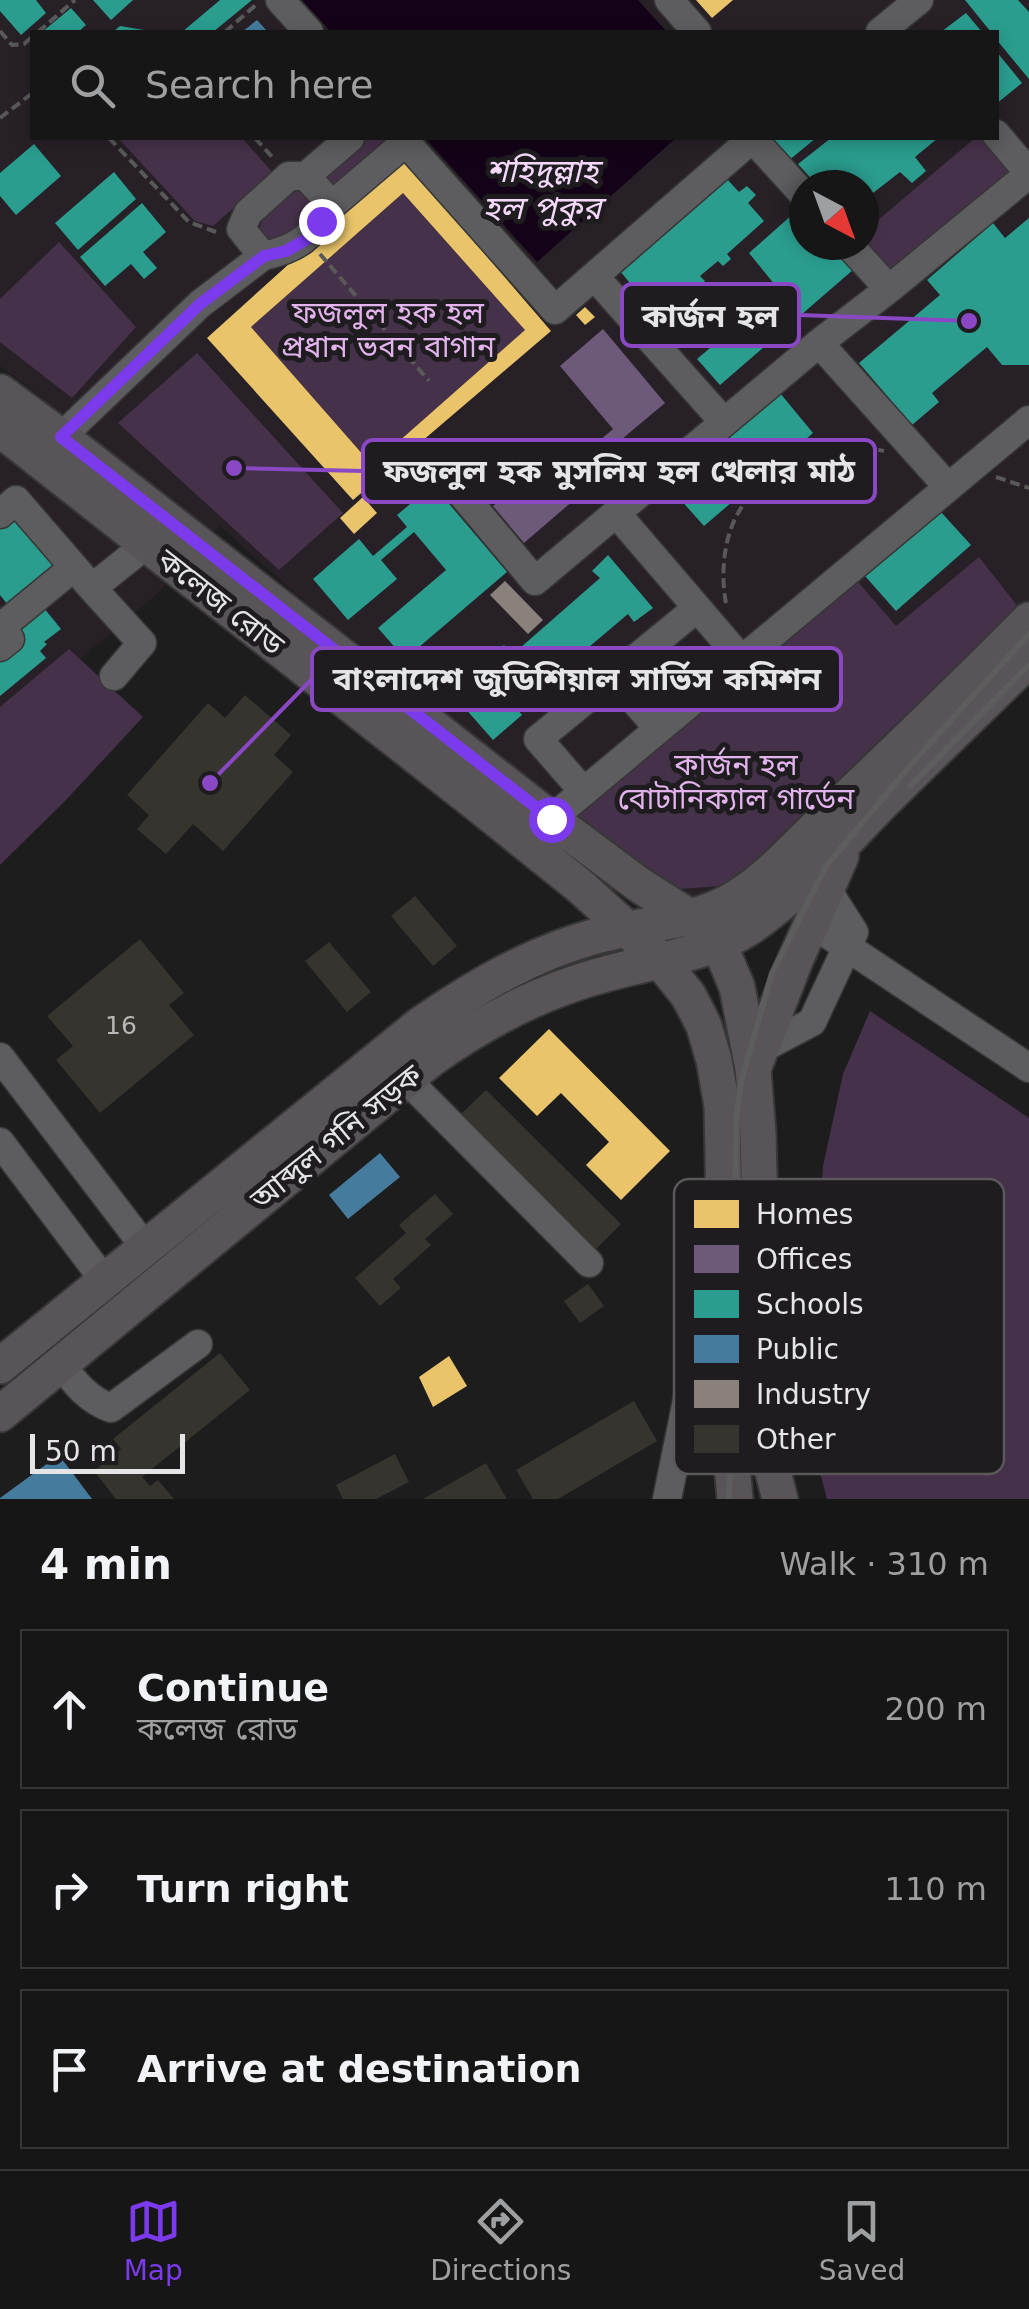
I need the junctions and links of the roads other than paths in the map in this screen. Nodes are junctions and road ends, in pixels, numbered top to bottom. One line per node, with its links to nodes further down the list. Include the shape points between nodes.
1 (280, 0): 3 (lane)
2 (669, 0): 4 (lane)
3 (307, 30)
4 (694, 30)
5 (999, 138): 10 (lane)
6 (348, 140): 11 (lane)
7 (404, 140): 13 (lane); 16 (lane, via 556,310)
8 (751, 140): 16 (lane)
9 (755, 140): 12 (lane)
10 (1029, 173): 17 (lane)
11 (306, 176): 13 (lane); 14 (lane, via 289,176 248,213 241,230)
12 (789, 178)
13 (332, 206): 14 (lane, via 307,239)
14 (264, 256): 23 (lane, via 200,304)
15 (863, 260): 17 (lane)
16 (595, 276): 21 (lane)
17 (889, 289): 18 (lane)
18 (818, 343): 21 (lane); 25 (lane)
19 (0, 392): 23 (main road, কলেজ রোড)
20 (1029, 420): 25 (lane)
21 (724, 422): 26 (lane)
22 (0, 429): 28 (main road, কলেজ রোড)
23 (61, 437): 39 (main road, কলেজ রোড)
24 (451, 481): 26 (lane, via 535,581)
25 (948, 487): 34 (lane)
26 (616, 513): 30 (lane)
27 (0, 514): 29 (lane, via 16,500)
28 (147, 544): 29 (lane); 44 (main road, কলেজ রোড)
29 (84, 578): 32 (lane, via 1,627 10,638); 35 (lane, via 142,643)
30 (697, 608): 34 (lane); 36 (lane)
31 (1029, 620): 42 (main road, আব্দুল গনি সড়ক, via 768,873 718,908)
32 (0, 647)
33 (1029, 659): 40 (main road, আব্দুল গনি সড়ক)
34 (742, 660): 37 (lane)
35 (114, 676)
36 (614, 678): 37 (lane); 38 (lane, via 538,739)
37 (658, 729): 38 (lane)
38 (584, 792): 39 (lane)
39 (551, 819): 42 (main road, কলেজ রোড)
40 (850, 836): 41 (main road); 45 (main road, আব্দুল গনি সড়ক, via 780,902)
41 (826, 888): 43 (main road); 46 (lane, via 854,932)
42 (688, 916): 44 (main road, আব্দুল গনি সড়ক); 45 (main road, কলেজ রোড)
43 (811, 923): 46 (lane); 49 (main road)
44 (627, 928): 47 (main road, কলেজ রোড); 55 (main road, আব্দুল গনি সড়ক, via 533,958 461,997)
45 (719, 944): 47 (main road, আব্দুল গনি সড়ক); 49 (main road)
46 (848, 948): 49 (lane, via 812,1022); 50 (lane)
47 (659, 959): 51 (main road, আব্দুল গনি সড়ক, via 516,1006 460,1038); 53 (main road, কলেজ রোড, via 704,1026 719,1083)
48 (0, 1057): 55 (lane)
49 (757, 1059): 54 (main road)
50 (1029, 1068)
51 (408, 1080): 56 (lane); 59 (main road, আব্দুল গনি সড়ক)
52 (0, 1142): 57 (lane)
53 (724, 1179)
54 (759, 1179)
55 (144, 1247): 57 (main road, আব্দুল গনি সড়ক)
56 (588, 1264)
57 (104, 1280): 60 (main road, আব্দুল গনি সড়ক)
58 (198, 1344): 59 (lane, via 111,1408 86,1394)
59 (60, 1364): 61 (main road, আব্দুল গনি সড়ক)
60 (0, 1366)
61 (0, 1414)
62 (674, 1468): 65 (lane)
63 (733, 1474): 66 (main road, কলেজ রোড)
64 (774, 1474): 67 (main road)
65 (668, 1499)
66 (735, 1499)
67 (780, 1499)

